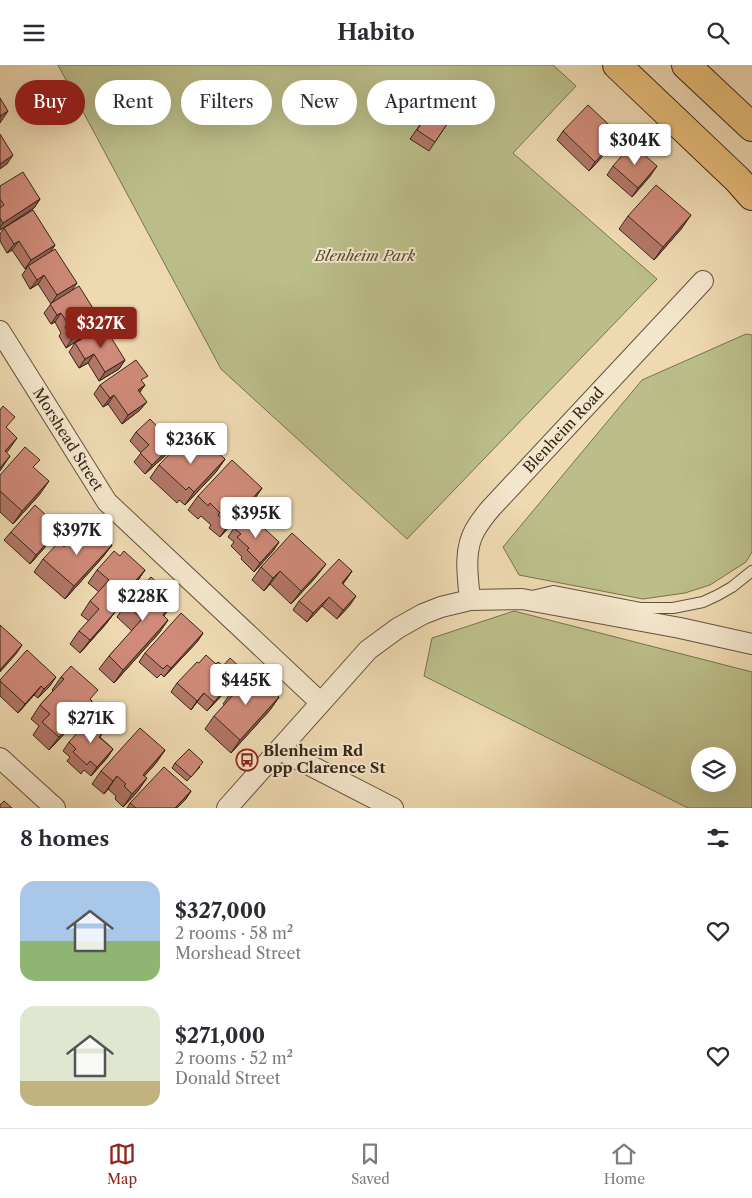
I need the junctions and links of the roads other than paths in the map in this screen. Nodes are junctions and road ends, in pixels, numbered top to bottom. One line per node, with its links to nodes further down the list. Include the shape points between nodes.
1 (617, 65): 6 (main road)
2 (686, 65): 3 (main road)
3 (718, 97): 4 (main road); 5 (main road)
4 (752, 127)
5 (752, 136)
6 (752, 197)
7 (703, 281): 11 (street, Blenheim Road, via 491,508 474,532 469,547)
8 (0, 331): 13 (street, Morshead Street, via 107,502)
9 (752, 571): 10 (lane, via 718,595 703,602 673,608 640,608 553,591)
10 (522, 599): 11 (street); 12 (street)
11 (470, 600): 13 (street, via 423,613 385,636)
12 (752, 644)
13 (320, 702): 14 (street)
14 (280, 751): 17 (street); 18 (street)
15 (0, 758): 16 (street)
16 (55, 808)
17 (227, 808)
18 (393, 808)

